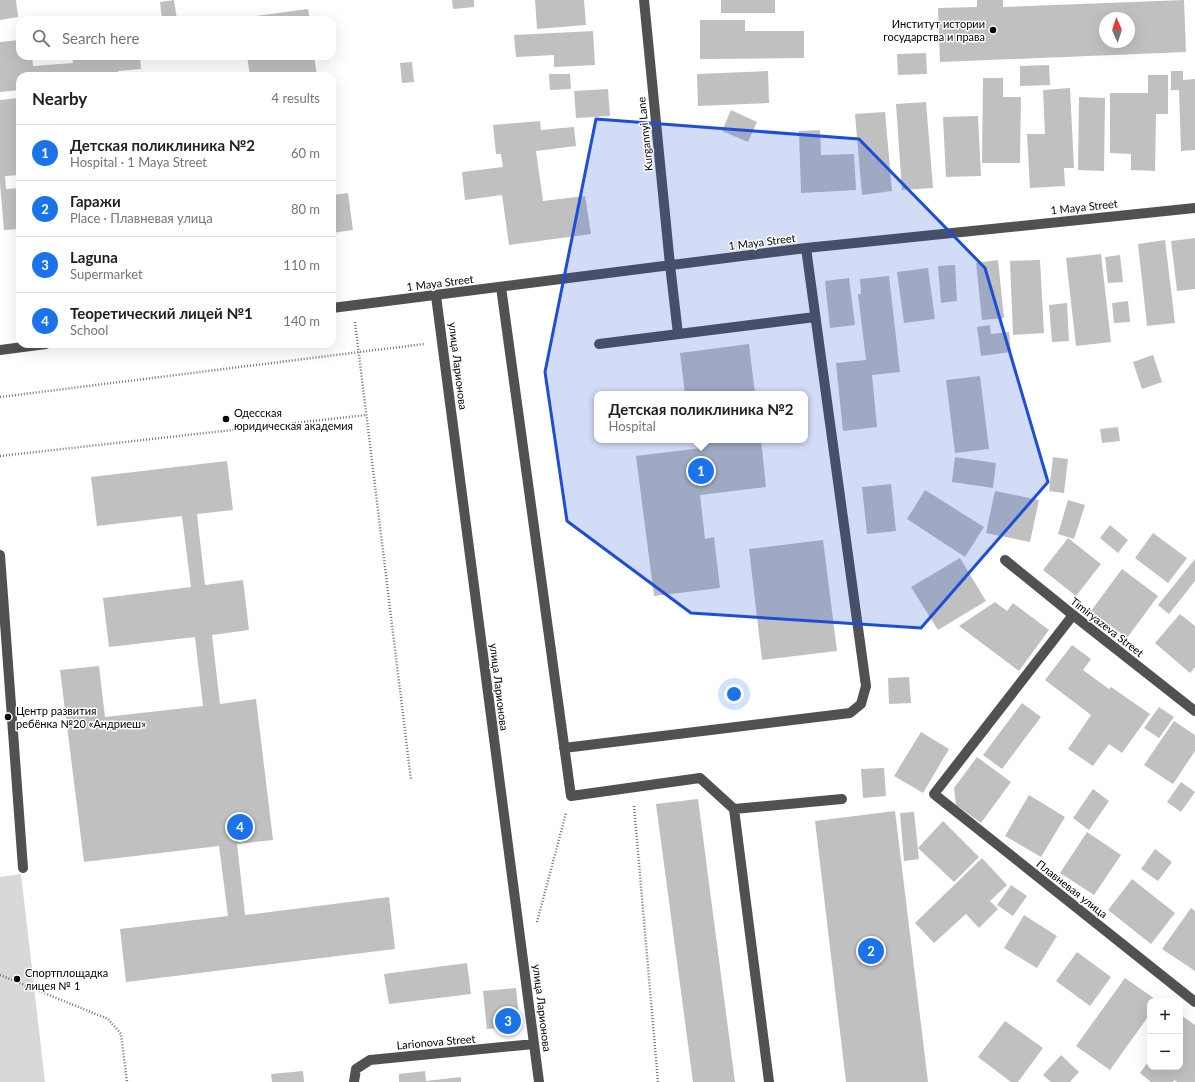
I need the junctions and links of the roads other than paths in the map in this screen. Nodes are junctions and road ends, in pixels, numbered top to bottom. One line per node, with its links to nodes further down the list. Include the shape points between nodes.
1 (644, 0): 4 (street, Kurgannyi Lane)
2 (1195, 208): 3 (street, 1 Maya Street)
3 (806, 248): 4 (street, 1 Maya Street); 8 (street)
4 (670, 265): 5 (street, 1 Maya Street); 9 (street, Kurgannyi Lane)
5 (500, 287): 6 (street, 1 Maya Street); 17 (street)
6 (436, 296): 7 (street, 1 Maya Street); 22 (street, улица Ларионова)
7 (336, 308)
8 (815, 317): 9 (street); 17 (street, via 866,686 861,704 850,713)
9 (678, 334): 10 (street)
10 (599, 344)
11 (16, 348): 12 (street)
12 (0, 350)
13 (0, 555): 20 (street)
14 (1005, 560): 15 (street, Timiryazeva Street)
15 (1073, 615): 16 (street, Timiryazeva Street); 21 (street, Плавневая улица, via 934,794)
16 (1195, 711)
17 (564, 748): 19 (street, via 571,796 700,778)
18 (842, 799): 19 (street)
19 (734, 809): 25 (street)
20 (23, 868)
21 (1195, 1002)
22 (534, 1044): 23 (street, Larionova Street, via 370,1060 356,1069); 24 (street, улица Ларионова)
23 (354, 1082)
24 (539, 1082)
25 (769, 1082)

